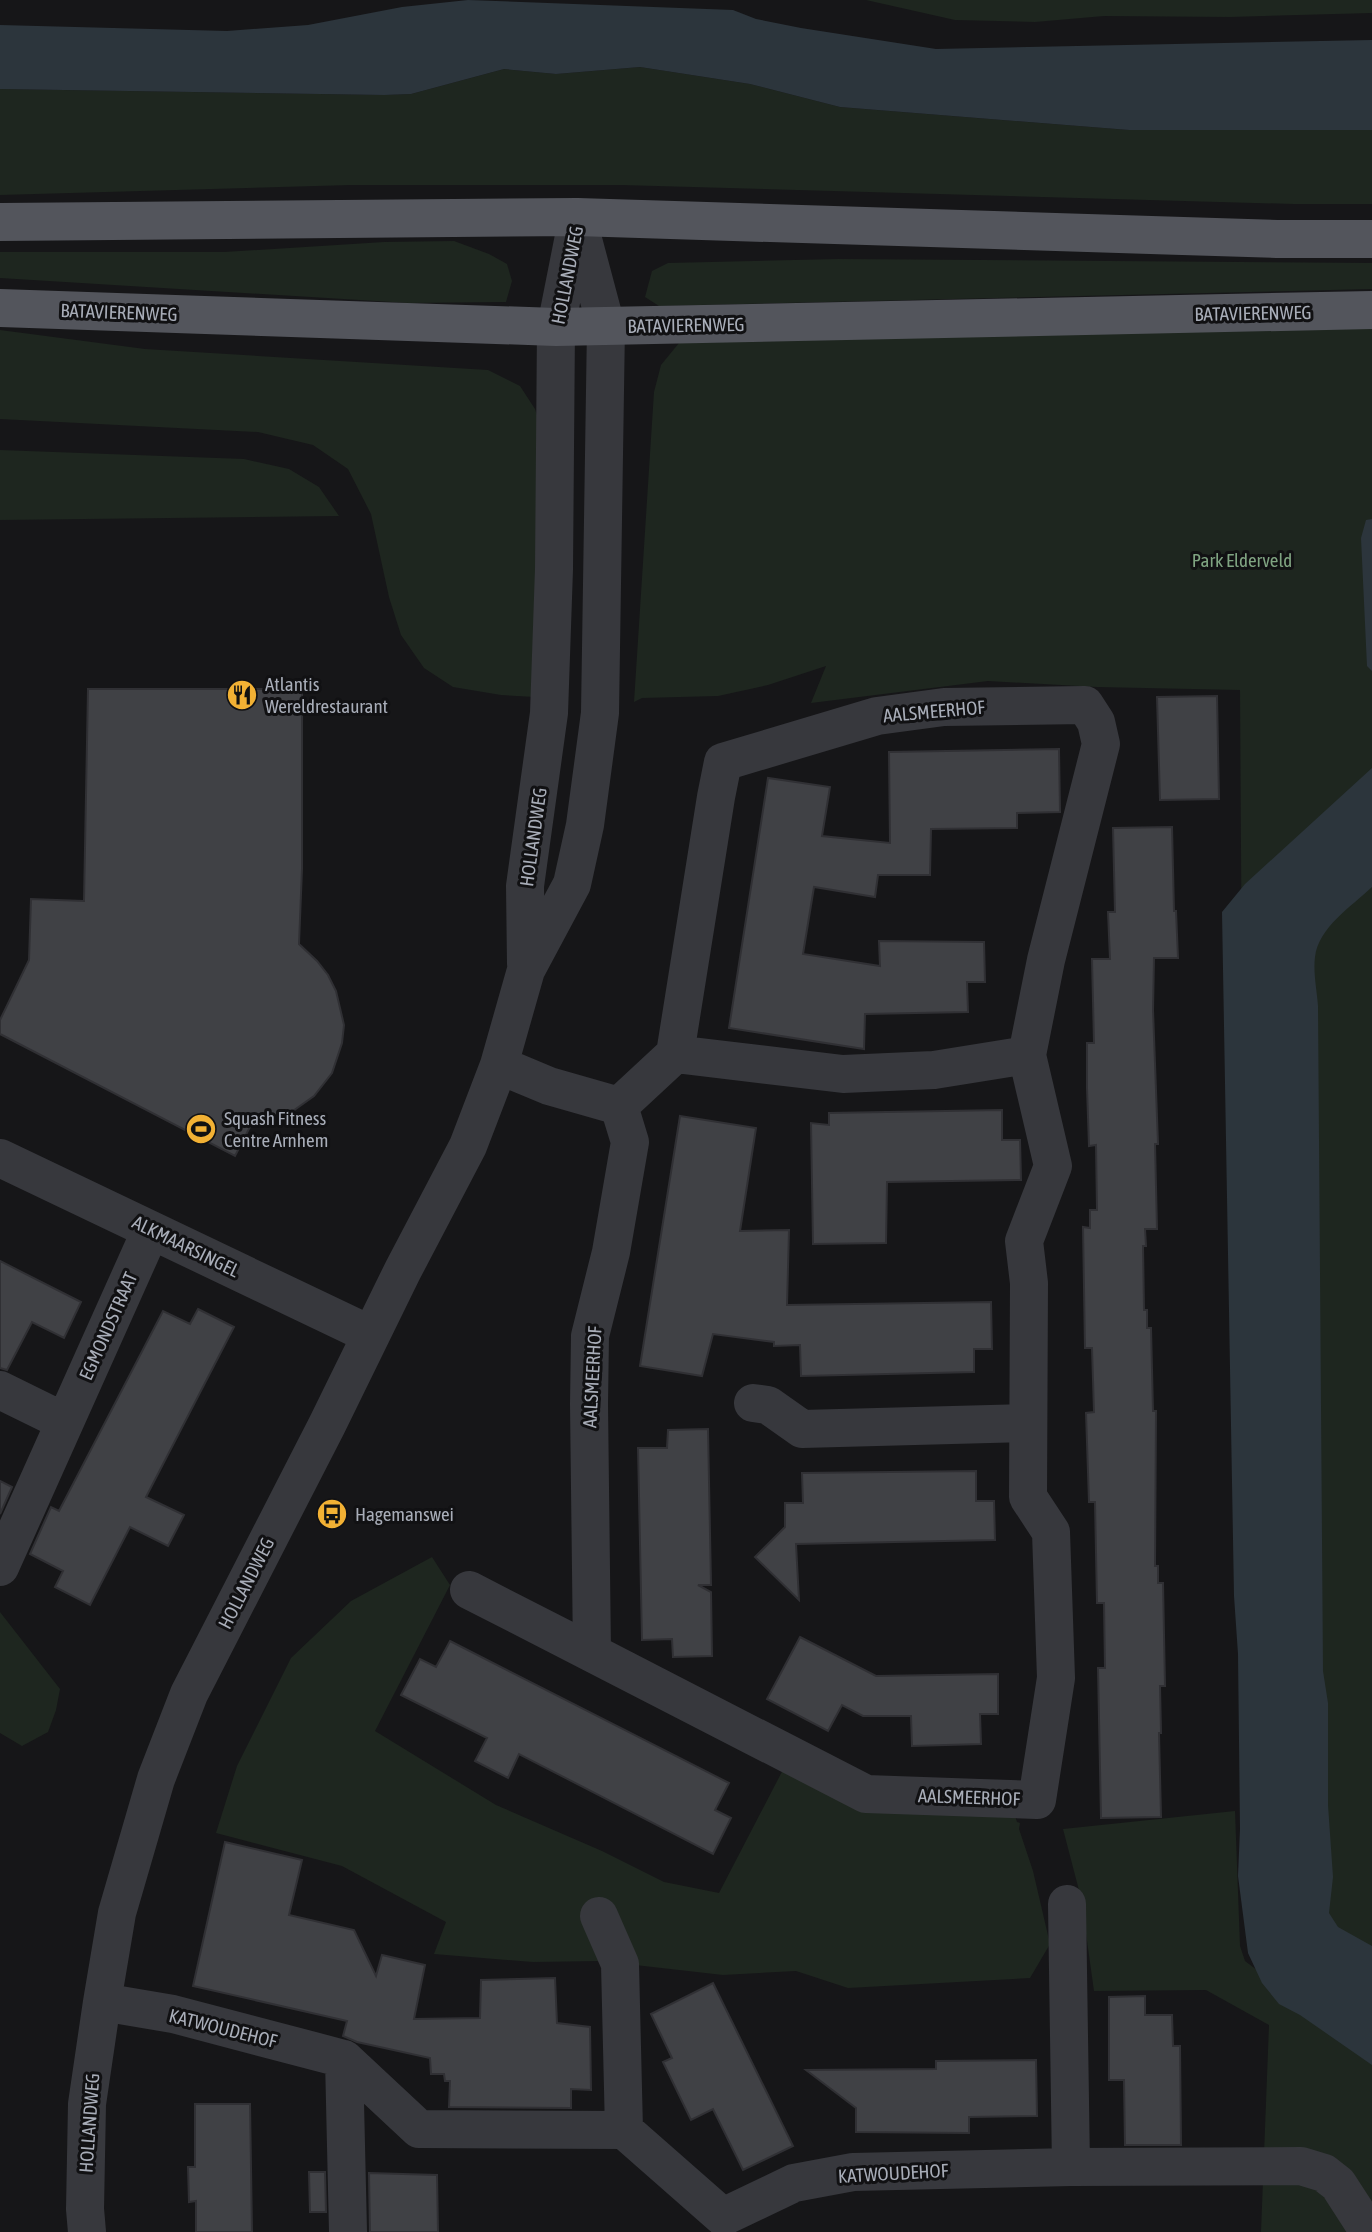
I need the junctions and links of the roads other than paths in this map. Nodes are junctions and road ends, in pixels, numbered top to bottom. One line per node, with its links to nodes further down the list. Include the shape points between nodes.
1 (578, 217): 2 (main road); 3 (main road); 6 (street, HOLLANDWEG); 7 (street, HOLLANDWEG)
2 (0, 222)
3 (1372, 239)
4 (0, 308): 7 (main road, BATAVIERENWEG)
5 (1372, 310): 6 (main road, BATAVIERENWEG)
6 (606, 326): 7 (main road, BATAVIERENWEG); 8 (street, HOLLANDWEG, via 600,713 572,884)
7 (556, 327): 8 (street, HOLLANDWEG, via 549,713 525,886)
8 (526, 970): 11 (street, HOLLANDWEG)
9 (675, 1054): 10 (street, via 843,1074 934,1070); 10 (street, AALSMEERHOF, via 723,762 877,716 944,706 1086,705 1101,744 1046,960); 12 (street)
10 (1027, 1055): 19 (street, AALSMEERHOF, via 1053,1166 1024,1241 1029,1283)
11 (499, 1065): 12 (street, via 549,1086); 15 (street, HOLLANDWEG, via 468,1146)
12 (619, 1106): 22 (street, AALSMEERHOF, via 630,1142 611,1252 590,1336)
13 (0, 1158): 14 (street, ALKMAARSINGEL)
14 (151, 1230): 15 (street, ALKMAARSINGEL); 18 (street, EGMONDSTRAAT)
15 (371, 1335): 25 (street, HOLLANDWEG, via 189,1694 140,1828 117,1913)
16 (0, 1390): 18 (street)
17 (753, 1403): 19 (street, via 768,1405 802,1429)
18 (65, 1422): 20 (street, EGMONDSTRAAT)
19 (1028, 1423): 22 (street, AALSMEERHOF, via 1028,1497 1051,1532 1056,1678 1037,1800 866,1794)
20 (0, 1567)
21 (469, 1590): 22 (street, AALSMEERHOF)
22 (592, 1653)
23 (1067, 1904): 28 (street)
24 (599, 1916): 27 (street, via 620,1964)
25 (102, 2002): 26 (street, KATWOUDEHOF, via 173,2014); 30 (street, HOLLANDWEG, via 88,2104)
26 (344, 2059): 27 (street, KATWOUDEHOF, via 419,2129); 31 (street)
27 (624, 2130): 29 (street, KATWOUDEHOF)
28 (1072, 2167): 29 (street, KATWOUDEHOF, via 853,2172 794,2183); 32 (street, KATWOUDEHOF, via 1301,2165 1338,2183)
29 (722, 2225)
30 (87, 2232)
31 (348, 2232)
32 (1369, 2232)

